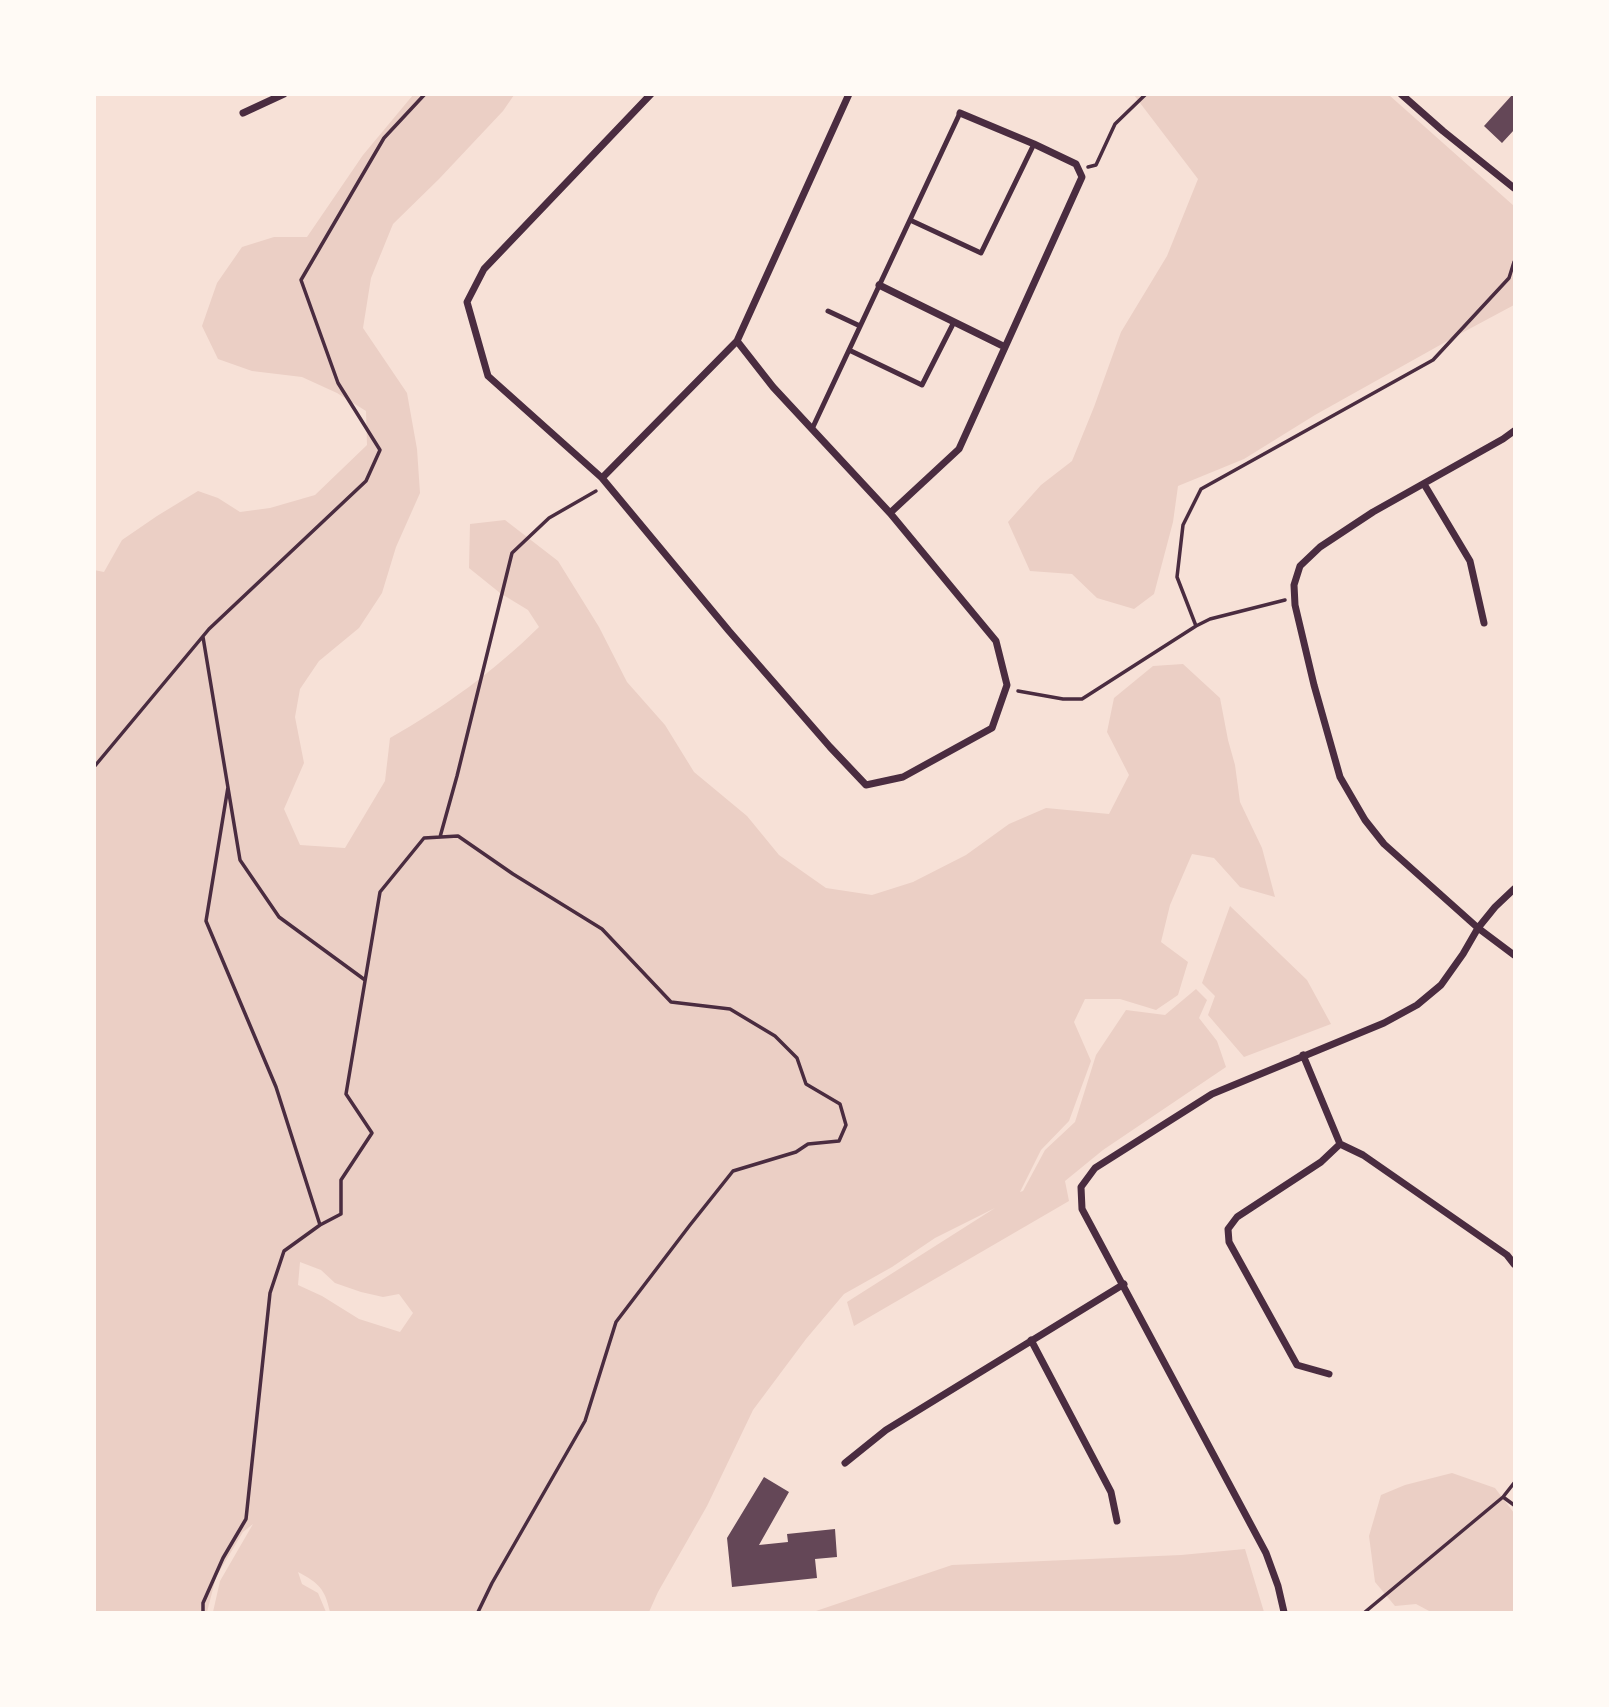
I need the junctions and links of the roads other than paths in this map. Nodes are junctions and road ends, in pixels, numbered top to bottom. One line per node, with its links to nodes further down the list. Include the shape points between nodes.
1 (284, 94): 5 (street)
2 (651, 94): 19 (street, via 484,269 467,302 488,376)
3 (849, 94): 14 (street)
4 (1401, 94): 8 (street)
5 (243, 113)
6 (961, 113): 7 (street); 9 (lane)
7 (1034, 144): 9 (lane, via 981,253); 15 (street, via 1076,164 1082,177)
8 (1514, 188)
9 (910, 220): 10 (lane)
10 (879, 285): 12 (street); 13 (lane)
11 (828, 311): 13 (lane)
12 (954, 322): 15 (street); 16 (lane, via 922,384)
13 (860, 326): 16 (lane)
14 (737, 341): 17 (street); 19 (street)
15 (1005, 347): 21 (street, via 959,449)
16 (849, 350): 17 (lane)
17 (812, 429): 21 (street)
18 (1514, 431): 20 (street)
19 (605, 481): 21 (street, via 754,660 866,785 903,777 992,728 1007,685 996,641)
20 (1424, 484): 22 (street, via 1470,561); 24 (street, via 1320,547 1300,566 1294,597 1340,777 1384,844)
21 (890, 513)
22 (1484, 624)
23 (1514, 889): 24 (street)
24 (1478, 928): 25 (street); 26 (street, via 1441,985 1418,1005)
25 (1514, 956)
26 (1303, 1055): 27 (street); 29 (street, via 1212,1094 1095,1168 1081,1186 1082,1209)
27 (1340, 1144): 28 (street, via 1363,1154); 31 (street, via 1321,1162 1237,1217 1228,1229 1229,1242 1297,1365)
28 (1514, 1264)
29 (1124, 1284): 30 (street); 34 (street, via 1266,1553)
30 (1031, 1340): 32 (street, via 886,1430); 33 (street, via 1111,1492)
31 (1329, 1374)
32 (845, 1463)
33 (1117, 1521)
34 (1284, 1612)

